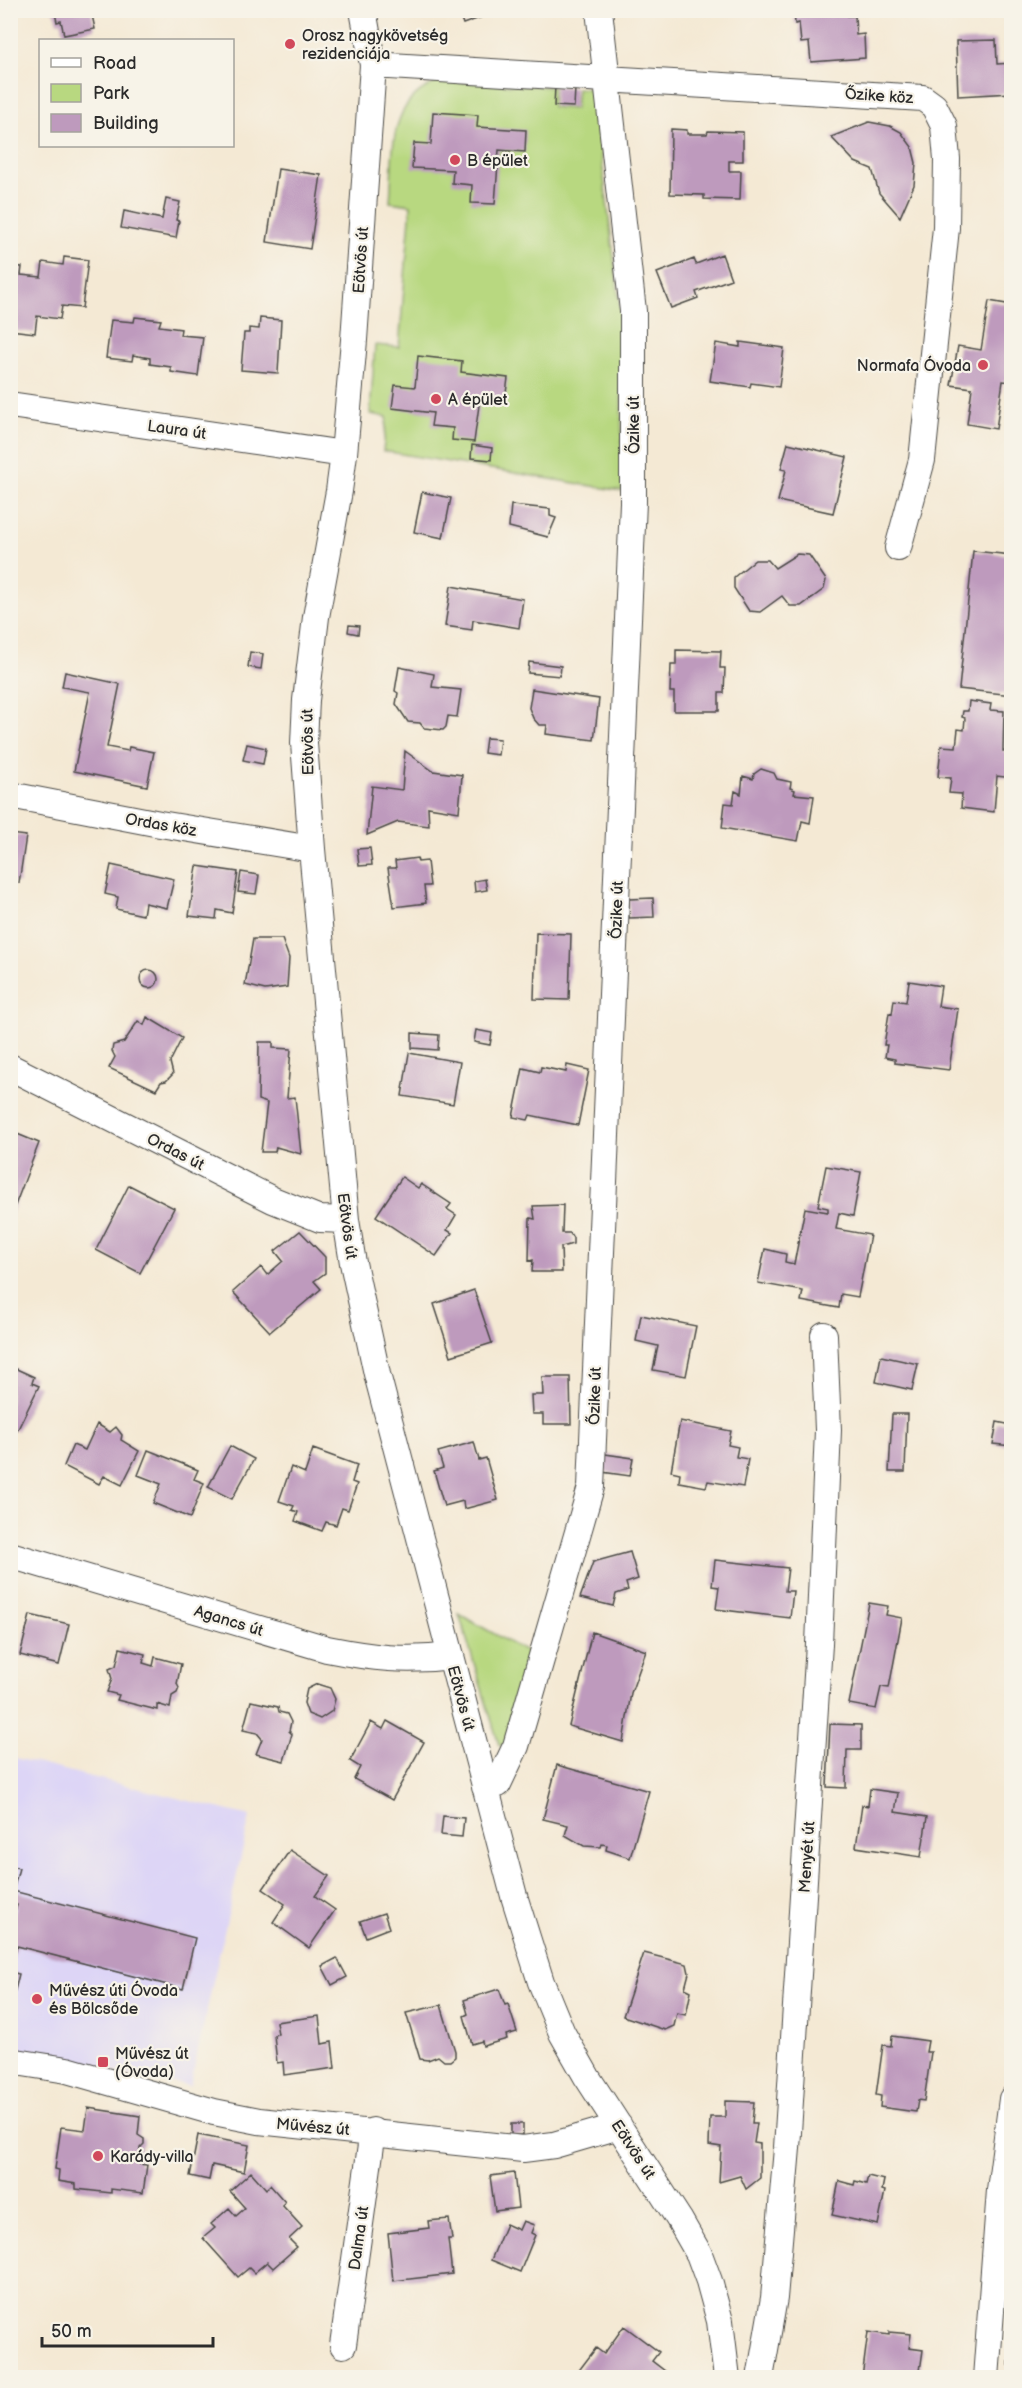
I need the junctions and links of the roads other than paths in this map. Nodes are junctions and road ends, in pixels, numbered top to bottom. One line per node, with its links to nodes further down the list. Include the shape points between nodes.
1 (363, 10): 3 (street, Eötvös út)
2 (599, 10): 4 (street, Őzike út)
3 (373, 65): 4 (street, Őzike köz); 6 (street, Eötvös út)
4 (605, 78): 7 (street, Őzike köz, via 923,98 939,114 944,126 946,159 944,239 922,460); 15 (street, Őzike út, via 633,311 633,502 591,1486 516,1746 498,1784)
5 (10, 405): 6 (street, Laura út)
6 (344, 454): 9 (street, Eötvös út, via 306,700 304,743)
7 (898, 548)
8 (10, 795): 9 (street, Ordas köz)
9 (312, 849): 11 (street, Eötvös út)
10 (10, 1067): 11 (street, Ordas út, via 273,1200 320,1219)
11 (346, 1220): 14 (street, Eötvös út, via 377,1374)
12 (824, 1335): 22 (street, Menyét út, via 828,1430 819,1644 786,2160 774,2298)
13 (10, 1555): 14 (street, Agancs út, via 327,1649 408,1660)
14 (451, 1656): 15 (street, Eötvös út)
15 (485, 1787): 18 (street, Eötvös út, via 541,1983 562,2033)
16 (10, 2061): 19 (street, Művész út, via 67,2070 259,2121)
17 (1011, 2099): 23 (street)
18 (619, 2126): 19 (street, Művész út, via 554,2145 523,2149); 21 (street, Eötvös út, via 699,2254 720,2321)
19 (373, 2131): 20 (street, Dalma út)
20 (343, 2345)
21 (727, 2378)
22 (760, 2378)
23 (986, 2378)

